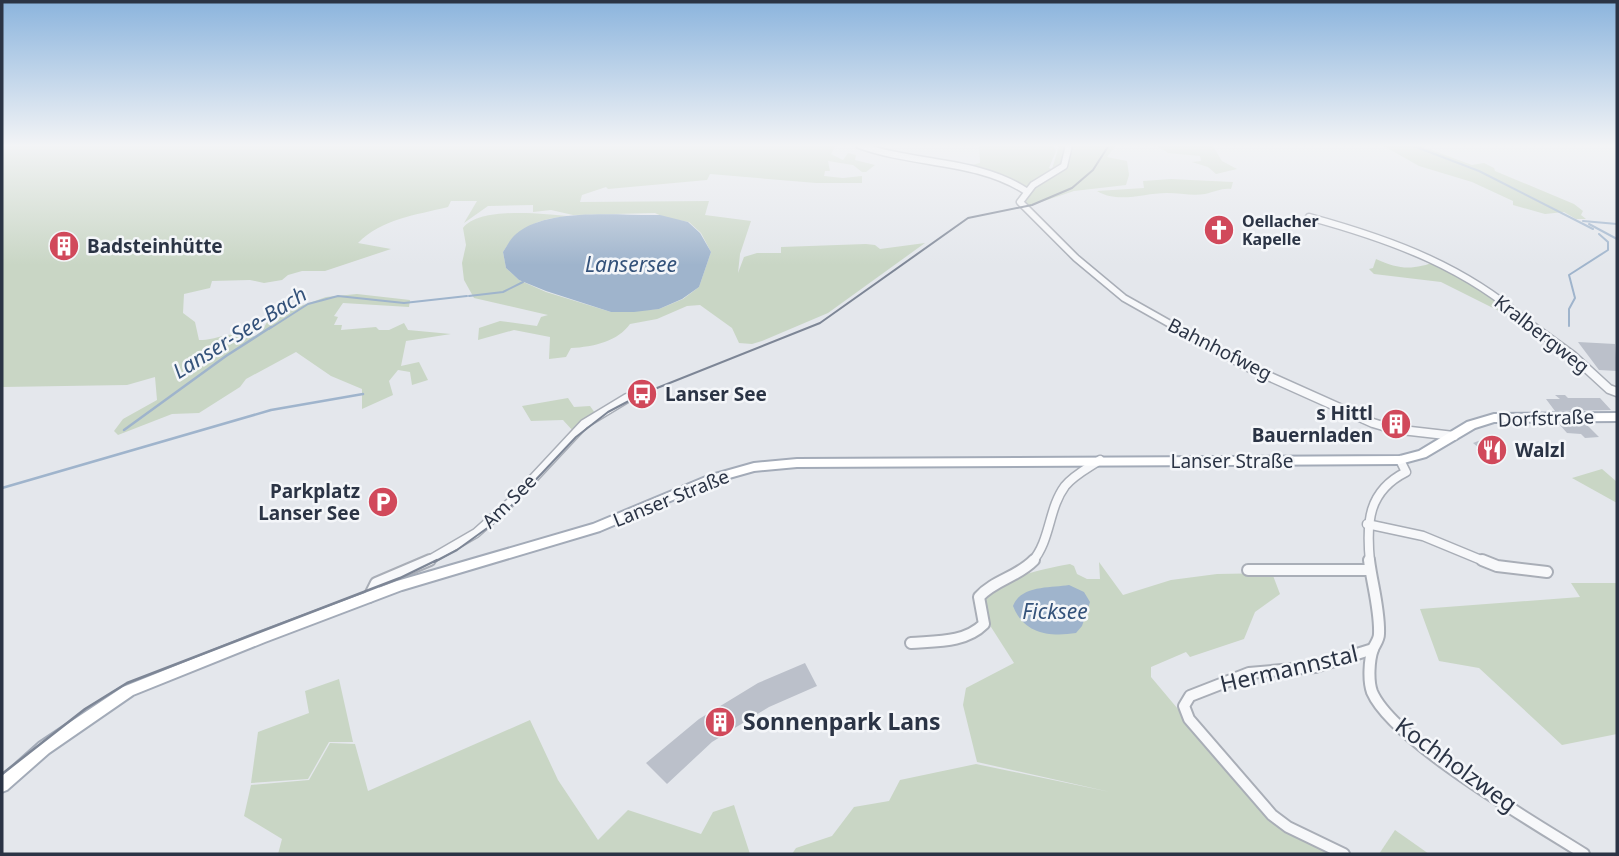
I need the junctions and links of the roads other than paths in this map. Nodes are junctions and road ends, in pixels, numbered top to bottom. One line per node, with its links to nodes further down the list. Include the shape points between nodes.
1 (1016, 185): 3 (street)
2 (1035, 185): 3 (street)
3 (1026, 191): 8 (street, Bahnhofweg, via 1020,199 1023,207 1115,292 1242,364 1383,427)
4 (1309, 217): 5 (street, Kralbergweg, via 1434,259 1506,302)
5 (1617, 392)
6 (627, 398): 15 (street, Am See, via 584,424 476,533)
7 (1617, 417): 8 (main road, Dorfstraße, via 1494,418 1471,425)
8 (1456, 436): 10 (main road, Dorfstraße)
9 (1100, 460): 10 (main road, Lanser Straße); 15 (main road, Lanser Straße, via 754,467 712,479 581,533); 16 (street, via 1066,484 1055,501 1044,547 1028,565 986,588 979,597 984,624 980,630)
10 (1400, 460): 11 (street, Kochholzweg, via 1406,472 1378,492)
11 (1367, 524): 12 (street, Kochholzweg); 14 (street, via 1423,536 1497,566)
12 (1370, 569): 13 (street); 17 (street, Kochholzweg, via 1379,639)
13 (1248, 570)
14 (1547, 572)
15 (373, 590): 18 (main road, Lanser Straße, via 128,691 44,748)
16 (911, 643)
17 (1373, 649): 19 (street, Hermannstal, via 1315,667 1250,673 1190,696 1184,706 1189,719 1272,815); 20 (street, Kochholzweg, via 1372,691 1391,718 1464,776)
18 (2, 785)
19 (1344, 854)
20 (1584, 854)

